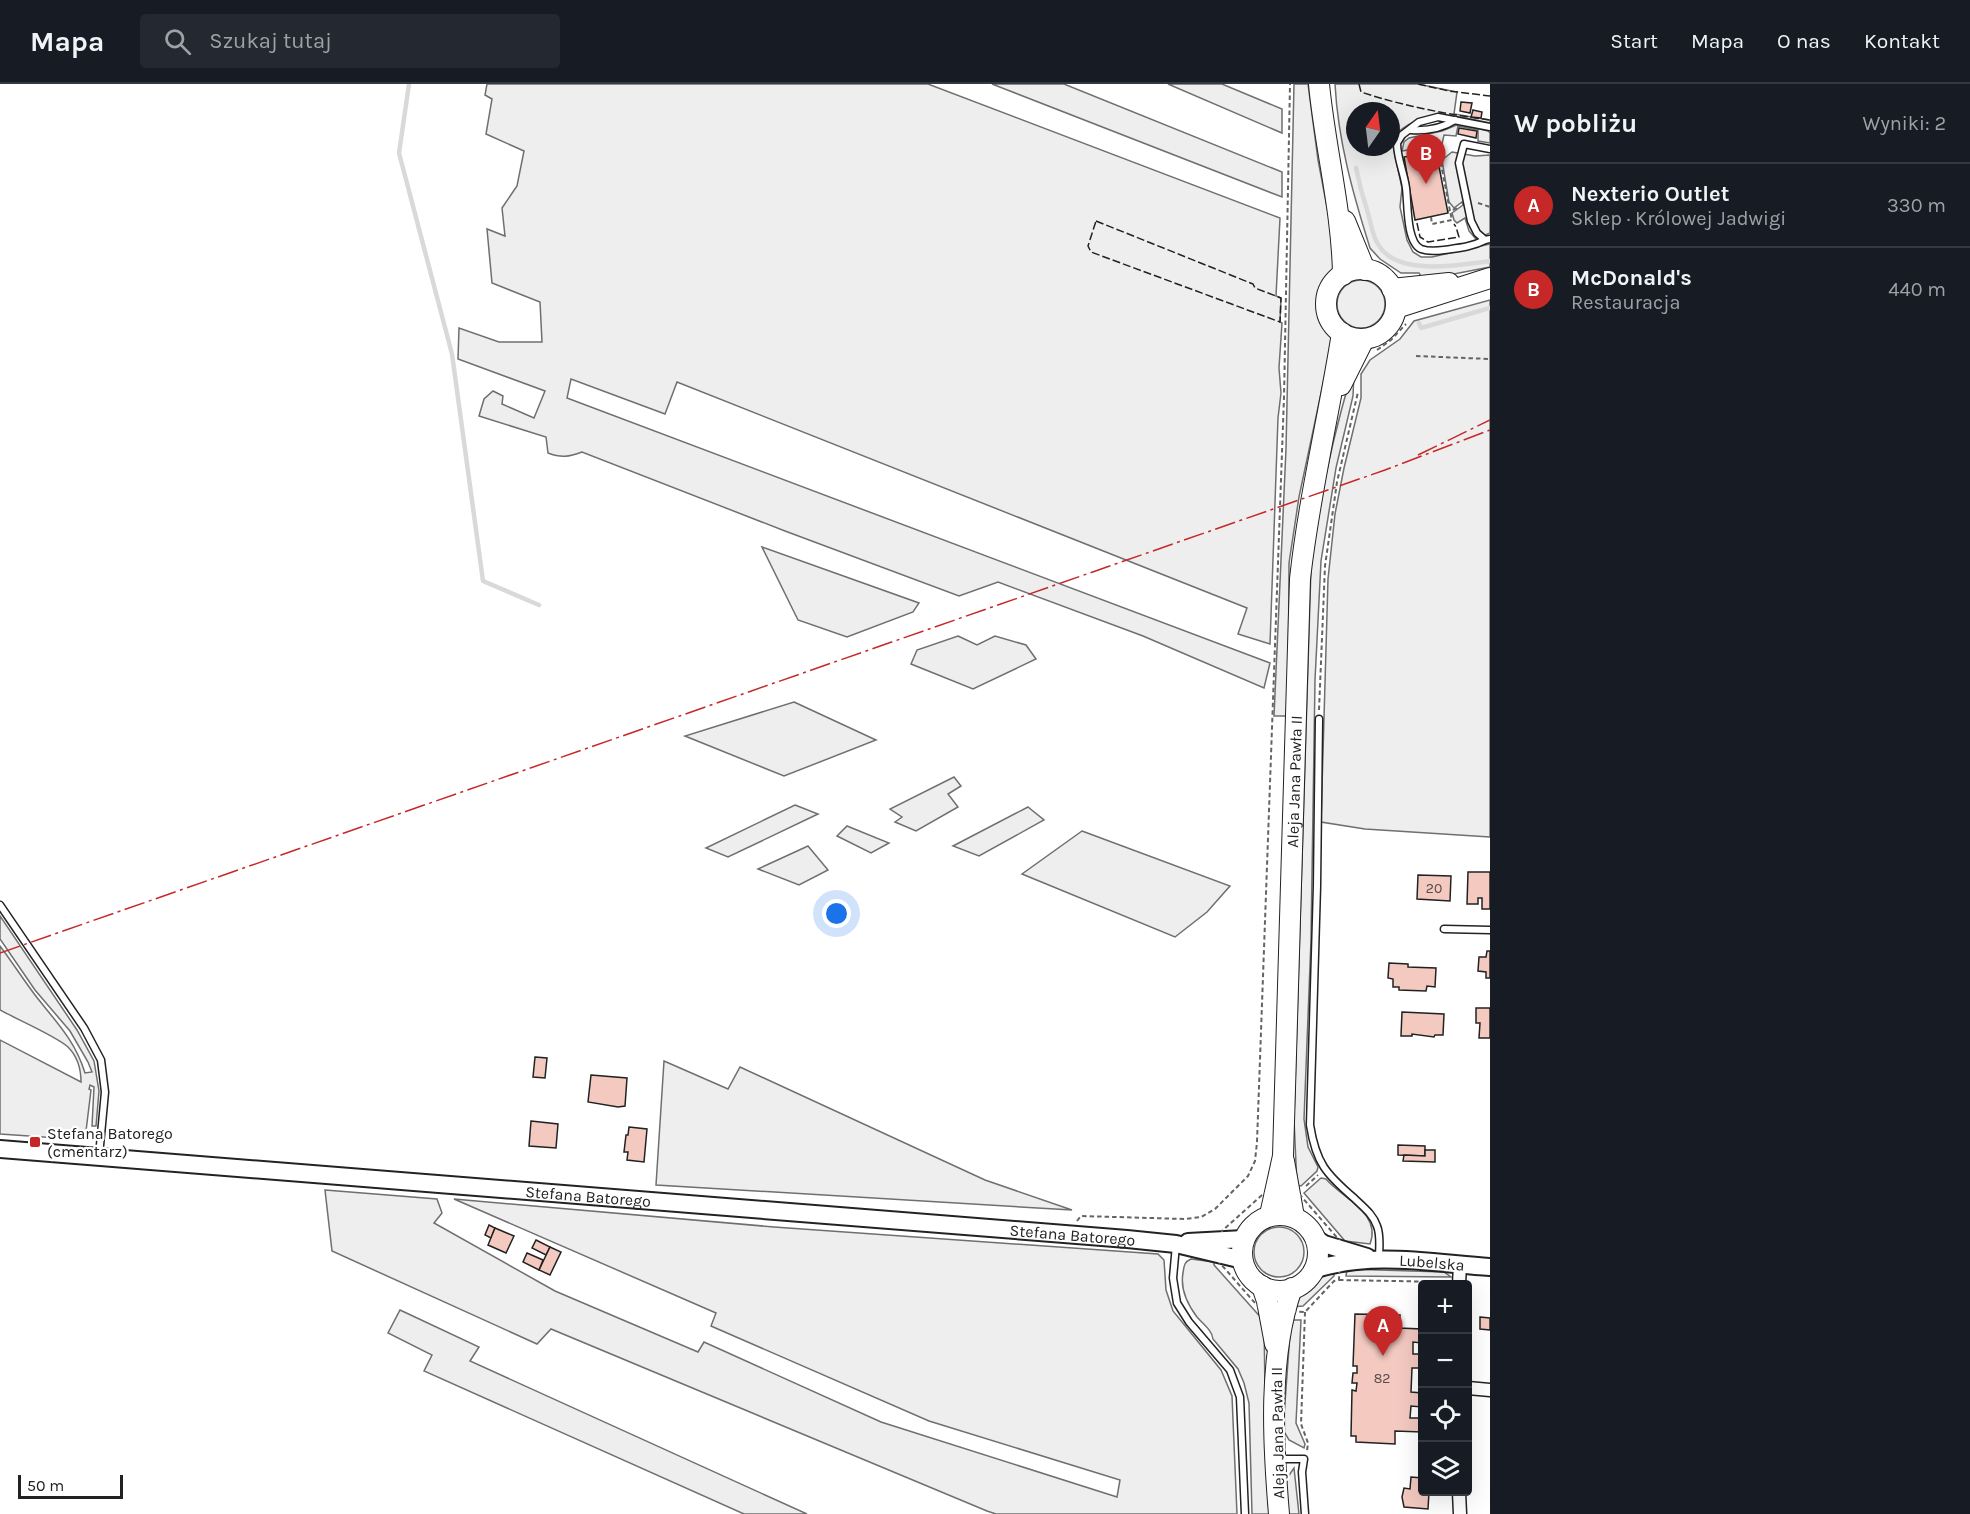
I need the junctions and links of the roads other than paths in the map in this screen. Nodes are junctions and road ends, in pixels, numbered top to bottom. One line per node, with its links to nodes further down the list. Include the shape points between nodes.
1 (1319, 84): 6 (main road)
2 (1455, 120): 3 (lane); 4 (lane, via 1434,129); 4 (lane, via 1431,119 1419,122)
3 (1490, 127)
4 (1411, 130): 7 (lane, via 1397,143 1416,245 1434,251)
5 (1490, 149): 7 (lane, via 1464,144 1459,163 1473,228)
6 (1338, 204): 8 (main road); 9 (main road)
7 (1487, 240)
8 (1372, 266): 9 (main road); 11 (main road)
9 (1343, 274): 12 (main road, via 1330,288 1326,301 1330,319)
10 (1483, 280): 11 (main road)
11 (1398, 298): 13 (main road, via 1394,317)
12 (1342, 333): 13 (main road); 14 (main road, Aleja Jana Pawła II)
13 (1368, 346): 14 (main road, Aleja Jana Pawła II)
14 (1330, 410): 21 (main road, Aleja Jana Pawła II, via 1309,507 1300,579)
15 (1319, 719): 27 (lane, via 1310,1125 1314,1148 1324,1169 1373,1218 1379,1233)
16 (0, 905): 20 (lane, via 101,1060 105,1092)
17 (1444, 929): 18 (lane)
18 (1490, 930)
19 (0, 1149): 20 (street, Stefana Batorego)
20 (99, 1156): 26 (street, Stefana Batorego)
21 (1283, 1156): 22 (main road, Aleja Jana Pawła II); 23 (main road, Aleja Jana Pawła II)
22 (1270, 1215): 23 (main road); 25 (main road, via 1255,1224)
23 (1294, 1218): 24 (main road, via 1307,1226)
24 (1315, 1238): 27 (street, Lubelska); 30 (main road, via 1318,1254)
25 (1244, 1239): 26 (street, Stefana Batorego); 28 (main road)
26 (1176, 1244): 28 (street, Stefana Batorego); 39 (lane, via 1173,1278 1177,1303 1230,1370 1240,1397)
27 (1376, 1259): 30 (street, Lubelska); 31 (street, Lubelska)
28 (1242, 1260): 32 (main road, via 1250,1276)
29 (1490, 1268): 31 (street, Lubelska)
30 (1313, 1270): 33 (main road, via 1305,1281)
31 (1460, 1277)
32 (1262, 1286): 33 (main road, via 1276,1291); 34 (main road, Aleja Jana Pawła II)
33 (1292, 1288): 34 (main road, Aleja Jana Pawła II)
34 (1277, 1352): 37 (main road, Aleja Jana Pawła II)
35 (1472, 1388): 36 (street)
36 (1490, 1390)
37 (1276, 1459): 40 (main road, Aleja Jana Pawła II); 41 (lane, via 1304,1459)
38 (1459, 1496): 42 (street)
39 (1245, 1514)
40 (1279, 1514)
41 (1305, 1514)
42 (1460, 1514)

